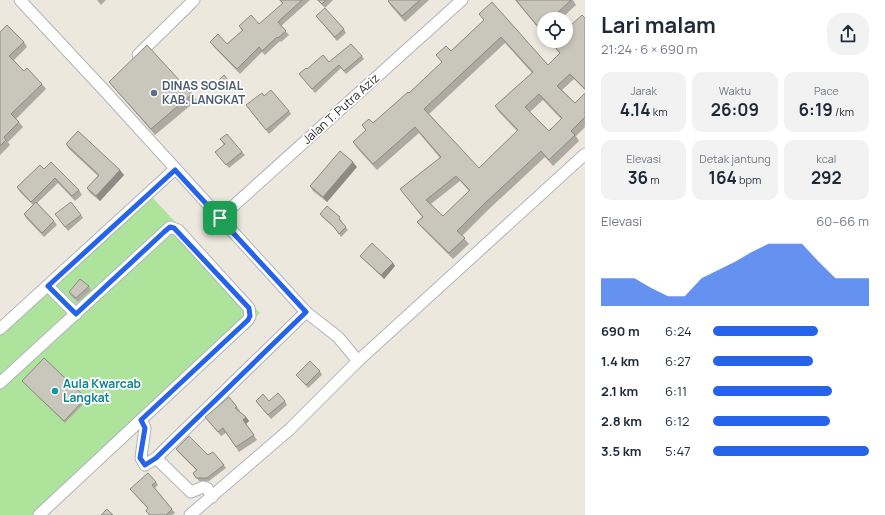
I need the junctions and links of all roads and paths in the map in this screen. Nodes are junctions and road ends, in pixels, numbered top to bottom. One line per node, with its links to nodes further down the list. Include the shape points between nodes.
1 (20, 0): 6 (street, via 106,86)
2 (194, 0): 4 (street)
3 (462, 0): 7 (street, Jalan T. Putra Aziz)
4 (132, 61)
5 (585, 154): 12 (street)
6 (175, 170): 7 (street); 8 (street)
7 (220, 218): 9 (street)
8 (48, 286): 10 (street); 11 (street)
9 (306, 312): 12 (street, via 338,337); 15 (street)
10 (76, 314): 13 (street); 14 (street, via 170,227 178,230 249,308 248,320)
11 (0, 329)
12 (358, 360): 16 (street, via 290,429)
13 (0, 383)
14 (141, 420): 15 (street, via 145,428 140,458 145,465); 17 (street)
15 (156, 458): 16 (street, via 190,492 203,487)
16 (212, 497): 18 (street)
17 (39, 515)
18 (190, 515)

